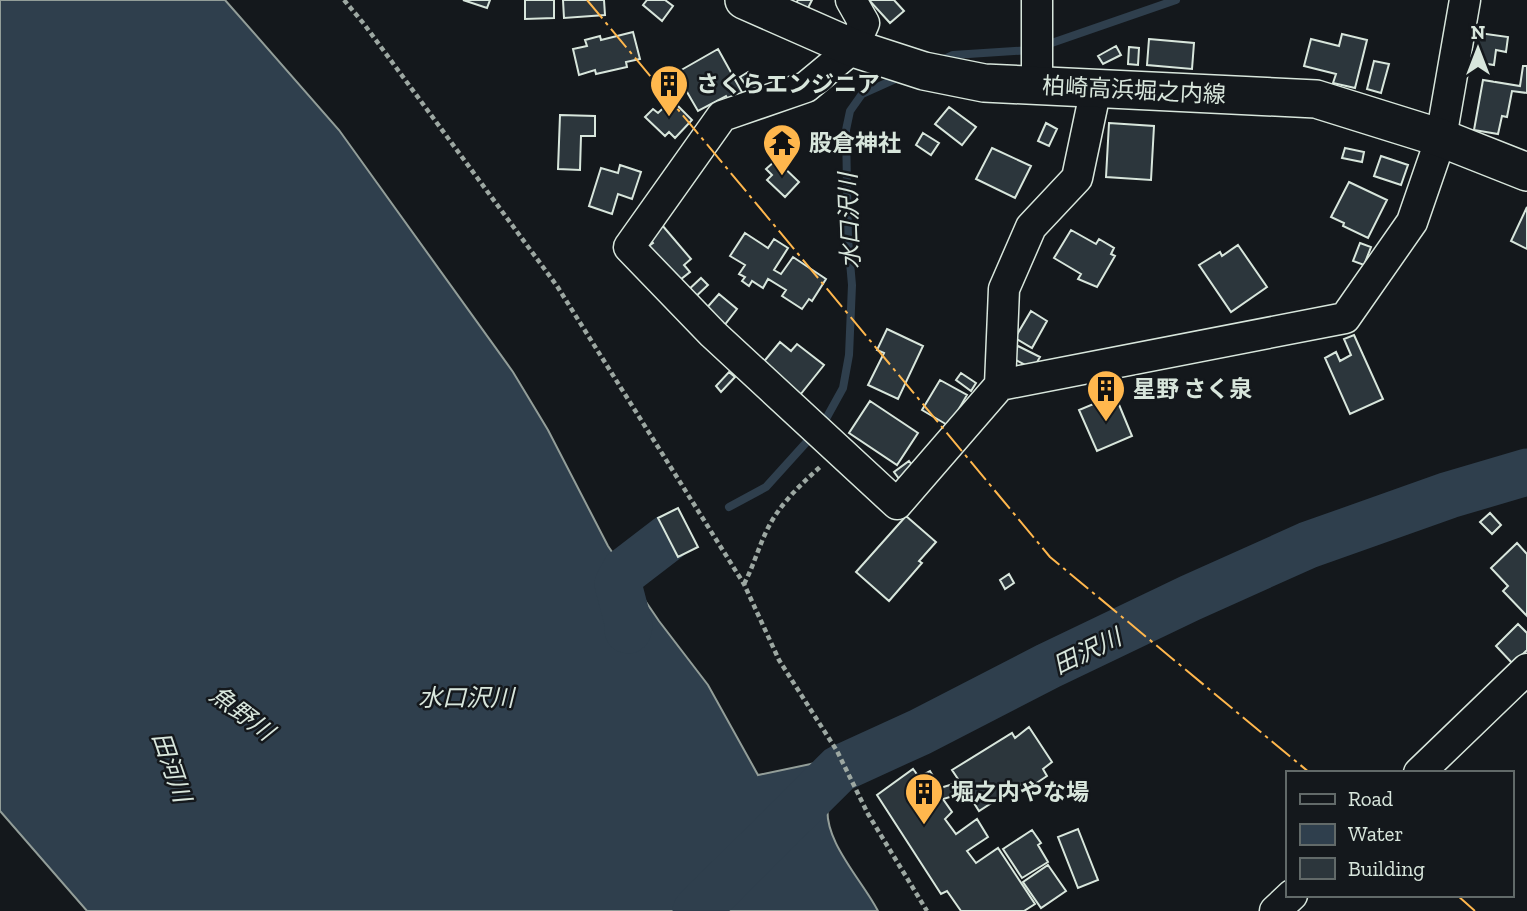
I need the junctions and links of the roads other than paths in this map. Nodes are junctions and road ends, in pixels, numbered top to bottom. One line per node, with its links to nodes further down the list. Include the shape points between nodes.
1 (744, 0): 5 (main road, 柏崎高浜堀之内線)
2 (851, 0): 5 (street, via 864,23)
3 (1037, 0): 6 (street)
4 (1465, 0): 8 (street)
5 (853, 48): 6 (main road, 柏崎高浜堀之内線, via 924,71 984,83); 10 (street, via 806,87 722,116 629,247 713,334 897,504)
6 (1037, 85): 7 (main road, 柏崎高浜堀之内線)
7 (1096, 88): 8 (main road, 柏崎高浜堀之内線, via 1316,99); 10 (street, via 1077,178 1031,227 1004,289)
8 (1441, 138): 9 (main road, 柏崎高浜堀之内線); 10 (street, via 1412,222 1345,317)
9 (1527, 172)
10 (1000, 385)
11 (1527, 669): 12 (street)
12 (1421, 771)
13 (1290, 897): 14 (street)
14 (1275, 911)

